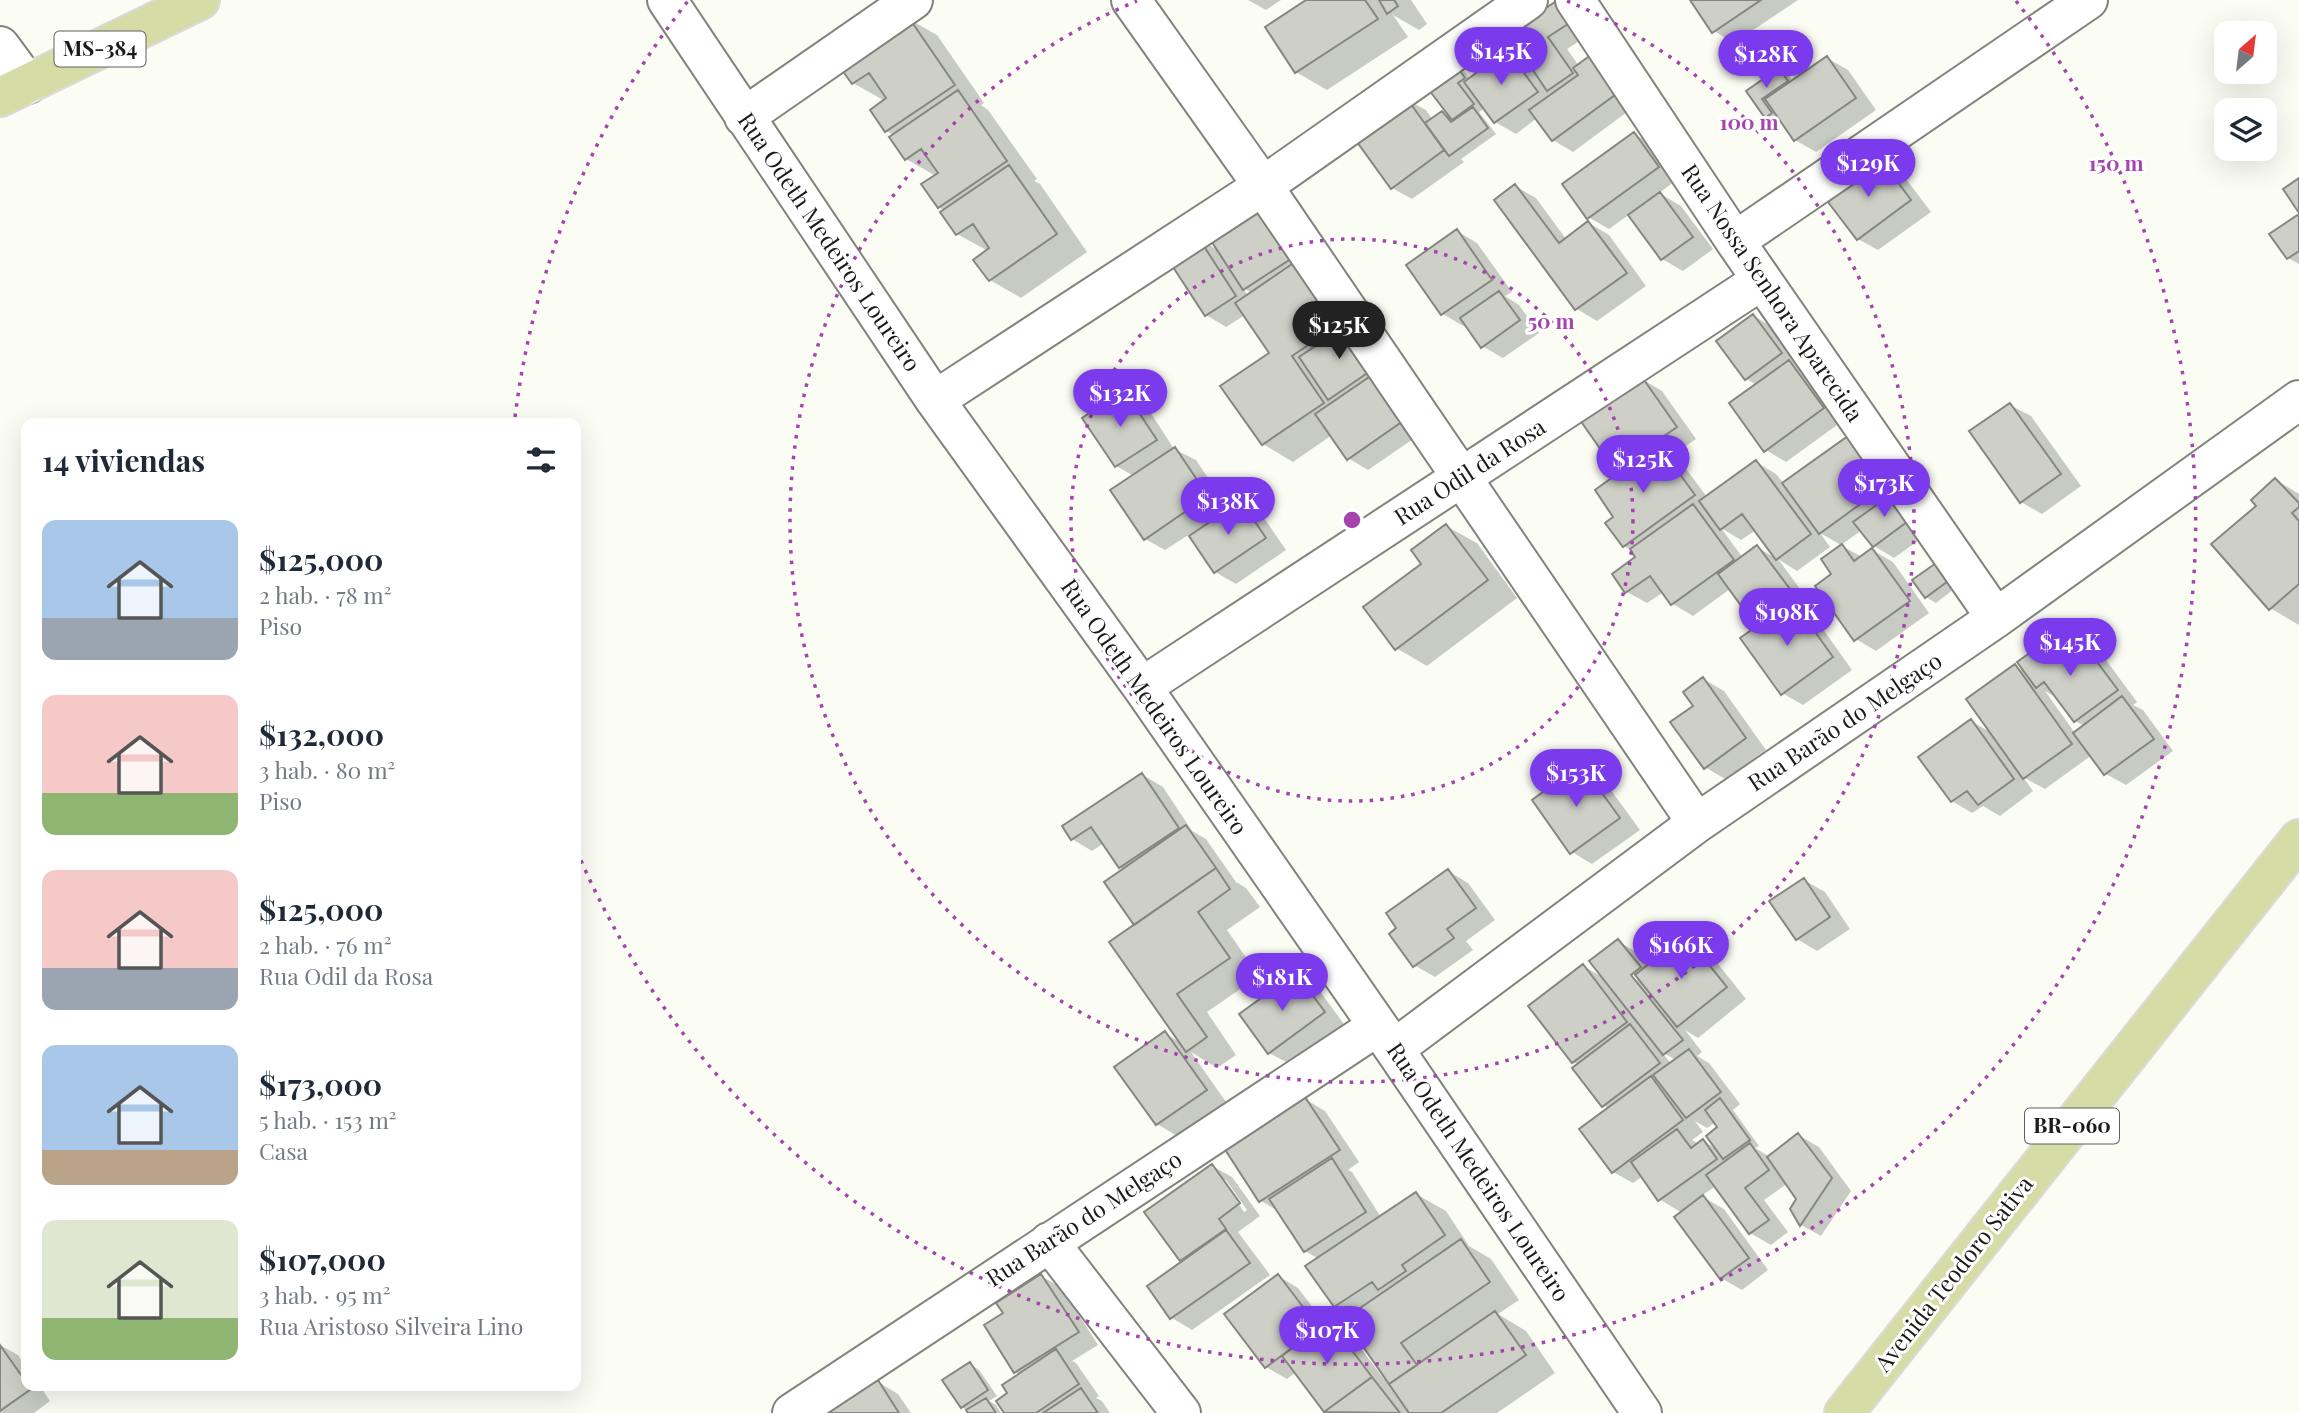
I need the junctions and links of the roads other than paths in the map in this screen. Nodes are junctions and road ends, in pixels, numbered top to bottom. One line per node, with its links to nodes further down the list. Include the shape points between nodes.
1 (200, 0): 9 (main road, MS-384)
2 (667, 0): 10 (street, Rua Odeth Medeiros Loureiro)
3 (914, 0): 10 (street)
4 (1131, 0): 11 (street)
5 (1528, 0): 11 (street)
6 (1575, 0): 12 (street, Rua Nossa Senhora Aparecida)
7 (2088, 0): 12 (street)
8 (0, 46): 9 (street)
9 (14, 91)
10 (744, 117): 14 (street, Rua Odeth Medeiros Loureiro)
11 (1263, 186): 14 (street); 16 (street)
12 (1735, 241): 13 (street, Rua Nossa Senhora Aparecida)
13 (1762, 280): 16 (street, Rua Odil da Rosa); 17 (street, Rua Nossa Senhora Aparecida)
14 (935, 400): 18 (street, Rua Odeth Medeiros Loureiro)
15 (2299, 400): 17 (street, Rua Barão do Melgaço)
16 (1460, 479): 18 (street, Rua Odil da Rosa); 19 (street)
17 (1996, 618): 19 (street, Rua Barão do Melgaço)
18 (1142, 687): 21 (street, Rua Odeth Medeiros Loureiro)
19 (1697, 823): 21 (street, Rua Barão do Melgaço)
20 (2299, 839): 26 (main road, Avenida Teodoro Sativa / BR-060)
21 (1386, 1037): 22 (street, Rua Barão do Melgaço); 25 (street, Rua Odeth Medeiros Loureiro)
22 (1049, 1242): 23 (street, Rua Barão do Melgaço); 24 (street)
23 (792, 1413)
24 (1181, 1413)
25 (1642, 1413)
26 (1844, 1413)

